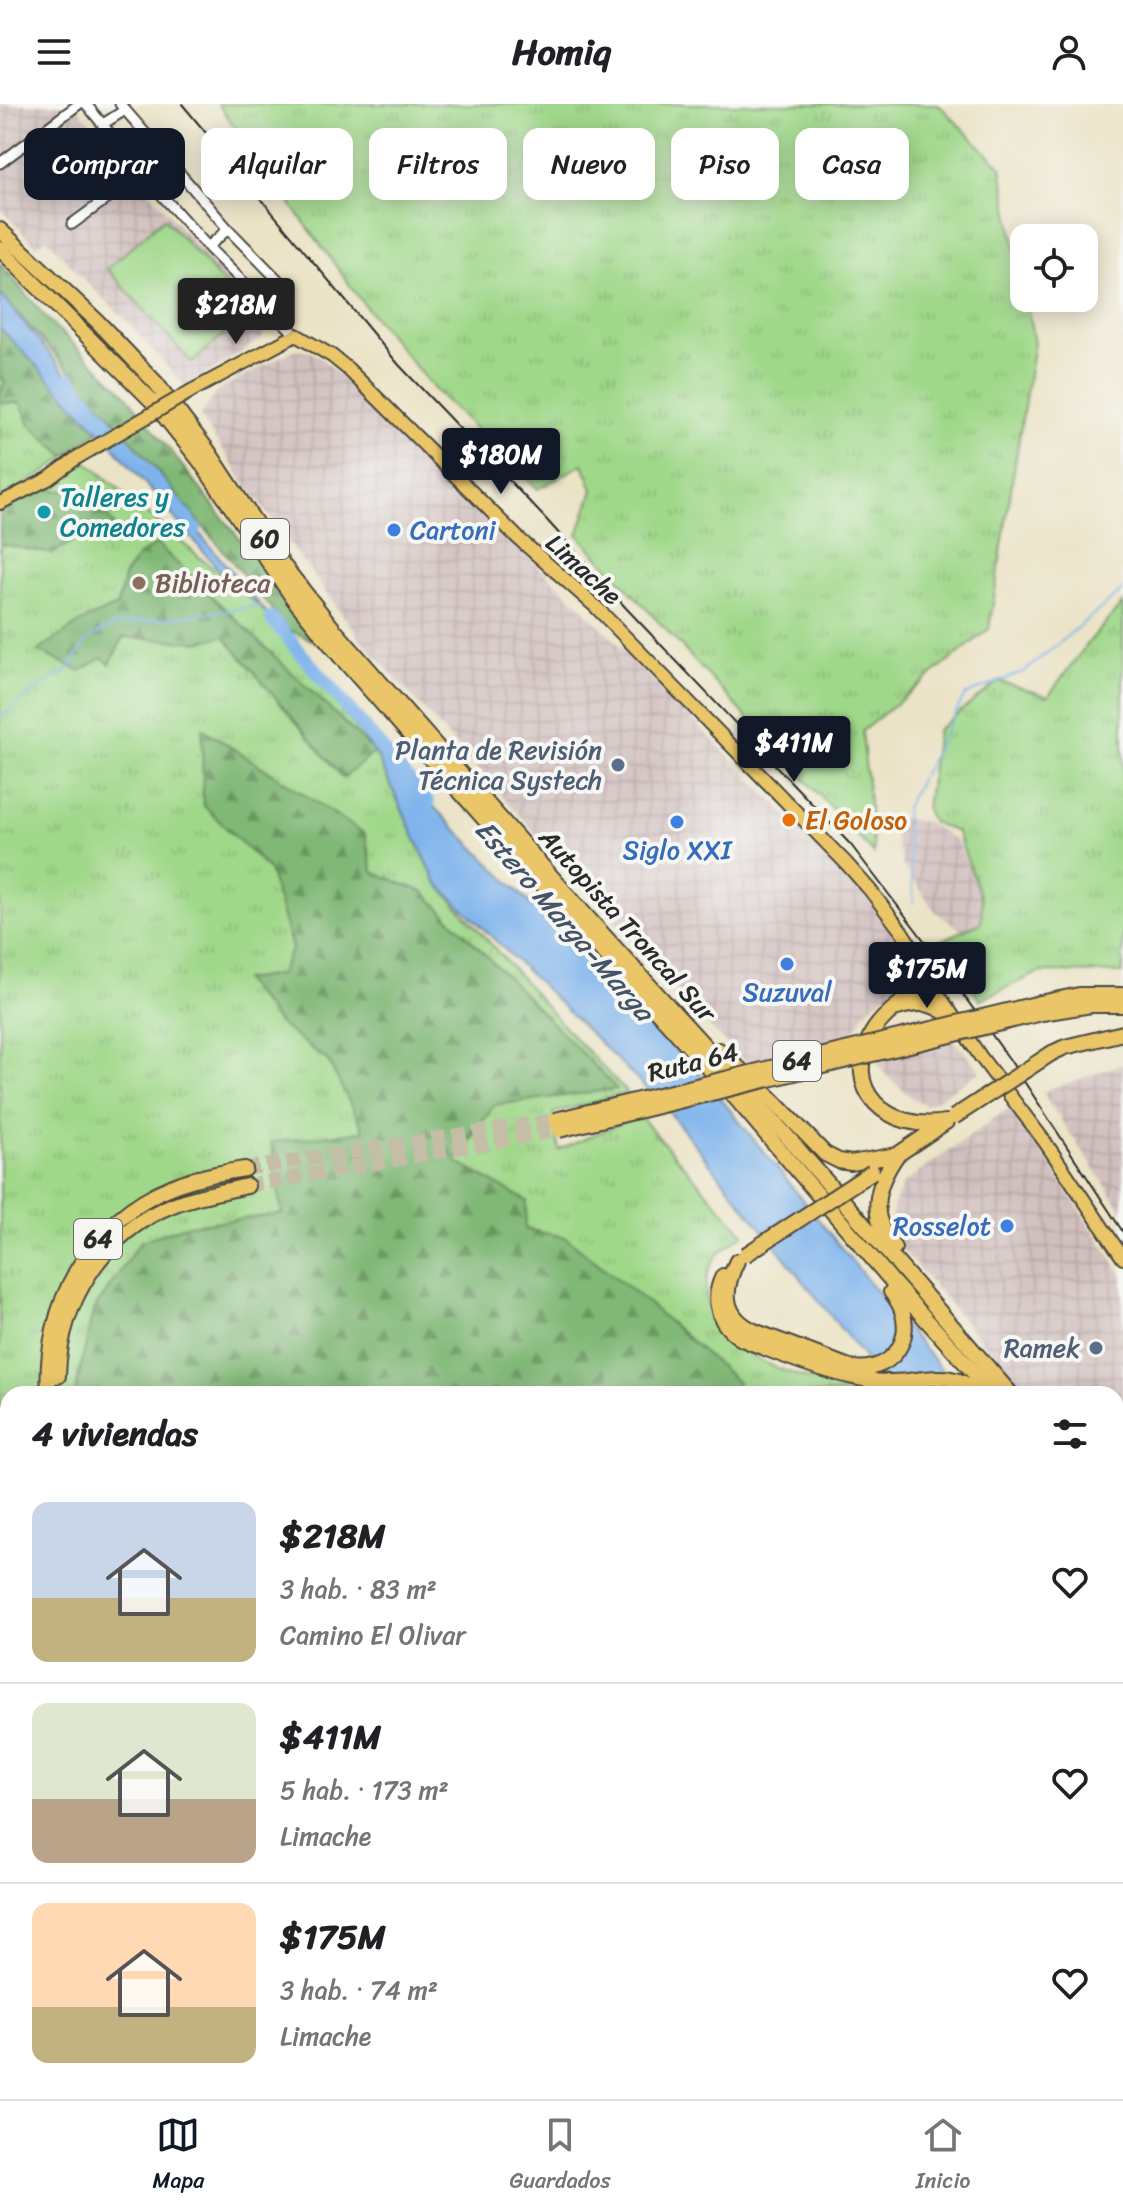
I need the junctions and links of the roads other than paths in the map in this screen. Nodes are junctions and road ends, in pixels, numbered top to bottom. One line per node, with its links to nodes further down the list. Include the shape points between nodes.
1 (79, 104): 6 (street)
2 (86, 104): 4 (street, Limache)
3 (123, 107): 4 (street); 10 (street)
4 (103, 124): 5 (street, Limache)
5 (106, 128)
6 (0, 163)
7 (105, 200): 9 (street)
8 (166, 200): 12 (street, Limache)
9 (72, 224)
10 (228, 229): 12 (street); 14 (street)
11 (0, 230): 23 (highway, Autopista Troncal Sur / 60, via 156,383 317,609)
12 (208, 247): 15 (street, Limache)
13 (0, 249): 29 (highway, Autopista Troncal Sur / 60, via 153,402 340,656)
14 (292, 294)
15 (296, 335): 16 (main road, bridge); 17 (main road, Limache, via 348,369 518,538 595,606 854,872)
16 (0, 503)
17 (931, 976): 18 (highway); 25 (main road, Limache); 30 (main road, Limache, via 1022,1101)
18 (913, 994): 20 (main road); 24 (highway)
19 (1123, 995): 22 (highway, Ruta 64 / 64, via 1079,995)
20 (928, 1004): 24 (highway); 25 (highway)
21 (1123, 1005): 22 (highway, Ruta 64 / 64)
22 (1041, 1008): 28 (highway, Ruta 64 / 64, bridge)
23 (671, 1009): 31 (highway, via 825,1154 851,1163); 40 (highway, Autopista Troncal Sur)
24 (894, 1010): 27 (highway, via 878,1024 866,1047 866,1089 895,1118 917,1124)
25 (958, 1023): 30 (main road, Limache)
26 (1119, 1036): 27 (highway, bridge, via 1052,1053)
27 (950, 1120): 31 (highway)
28 (557, 1125)
29 (760, 1126): 35 (highway, via 892,1293 906,1326 896,1353 879,1365 852,1368 742,1324 732,1313 727,1292); 39 (highway, Autopista Troncal Sur)
30 (1045, 1142): 34 (main road, Limache)
31 (897, 1155): 35 (highway, bridge); 41 (highway, via 878,1197 882,1231)
32 (245, 1169): 36 (highway, 64, via 169,1187 132,1208 100,1236 76,1270 59,1309)
33 (247, 1186): 37 (highway, 64, via 160,1211 103,1254 78,1290 67,1319)
34 (1121, 1252)
35 (741, 1258): 38 (highway, via 722,1277 717,1297 730,1331 749,1342 856,1378 889,1382 944,1377)
36 (49, 1386)
37 (58, 1386)
38 (967, 1386)
39 (986, 1386)
40 (1004, 1386)
41 (1013, 1386)

